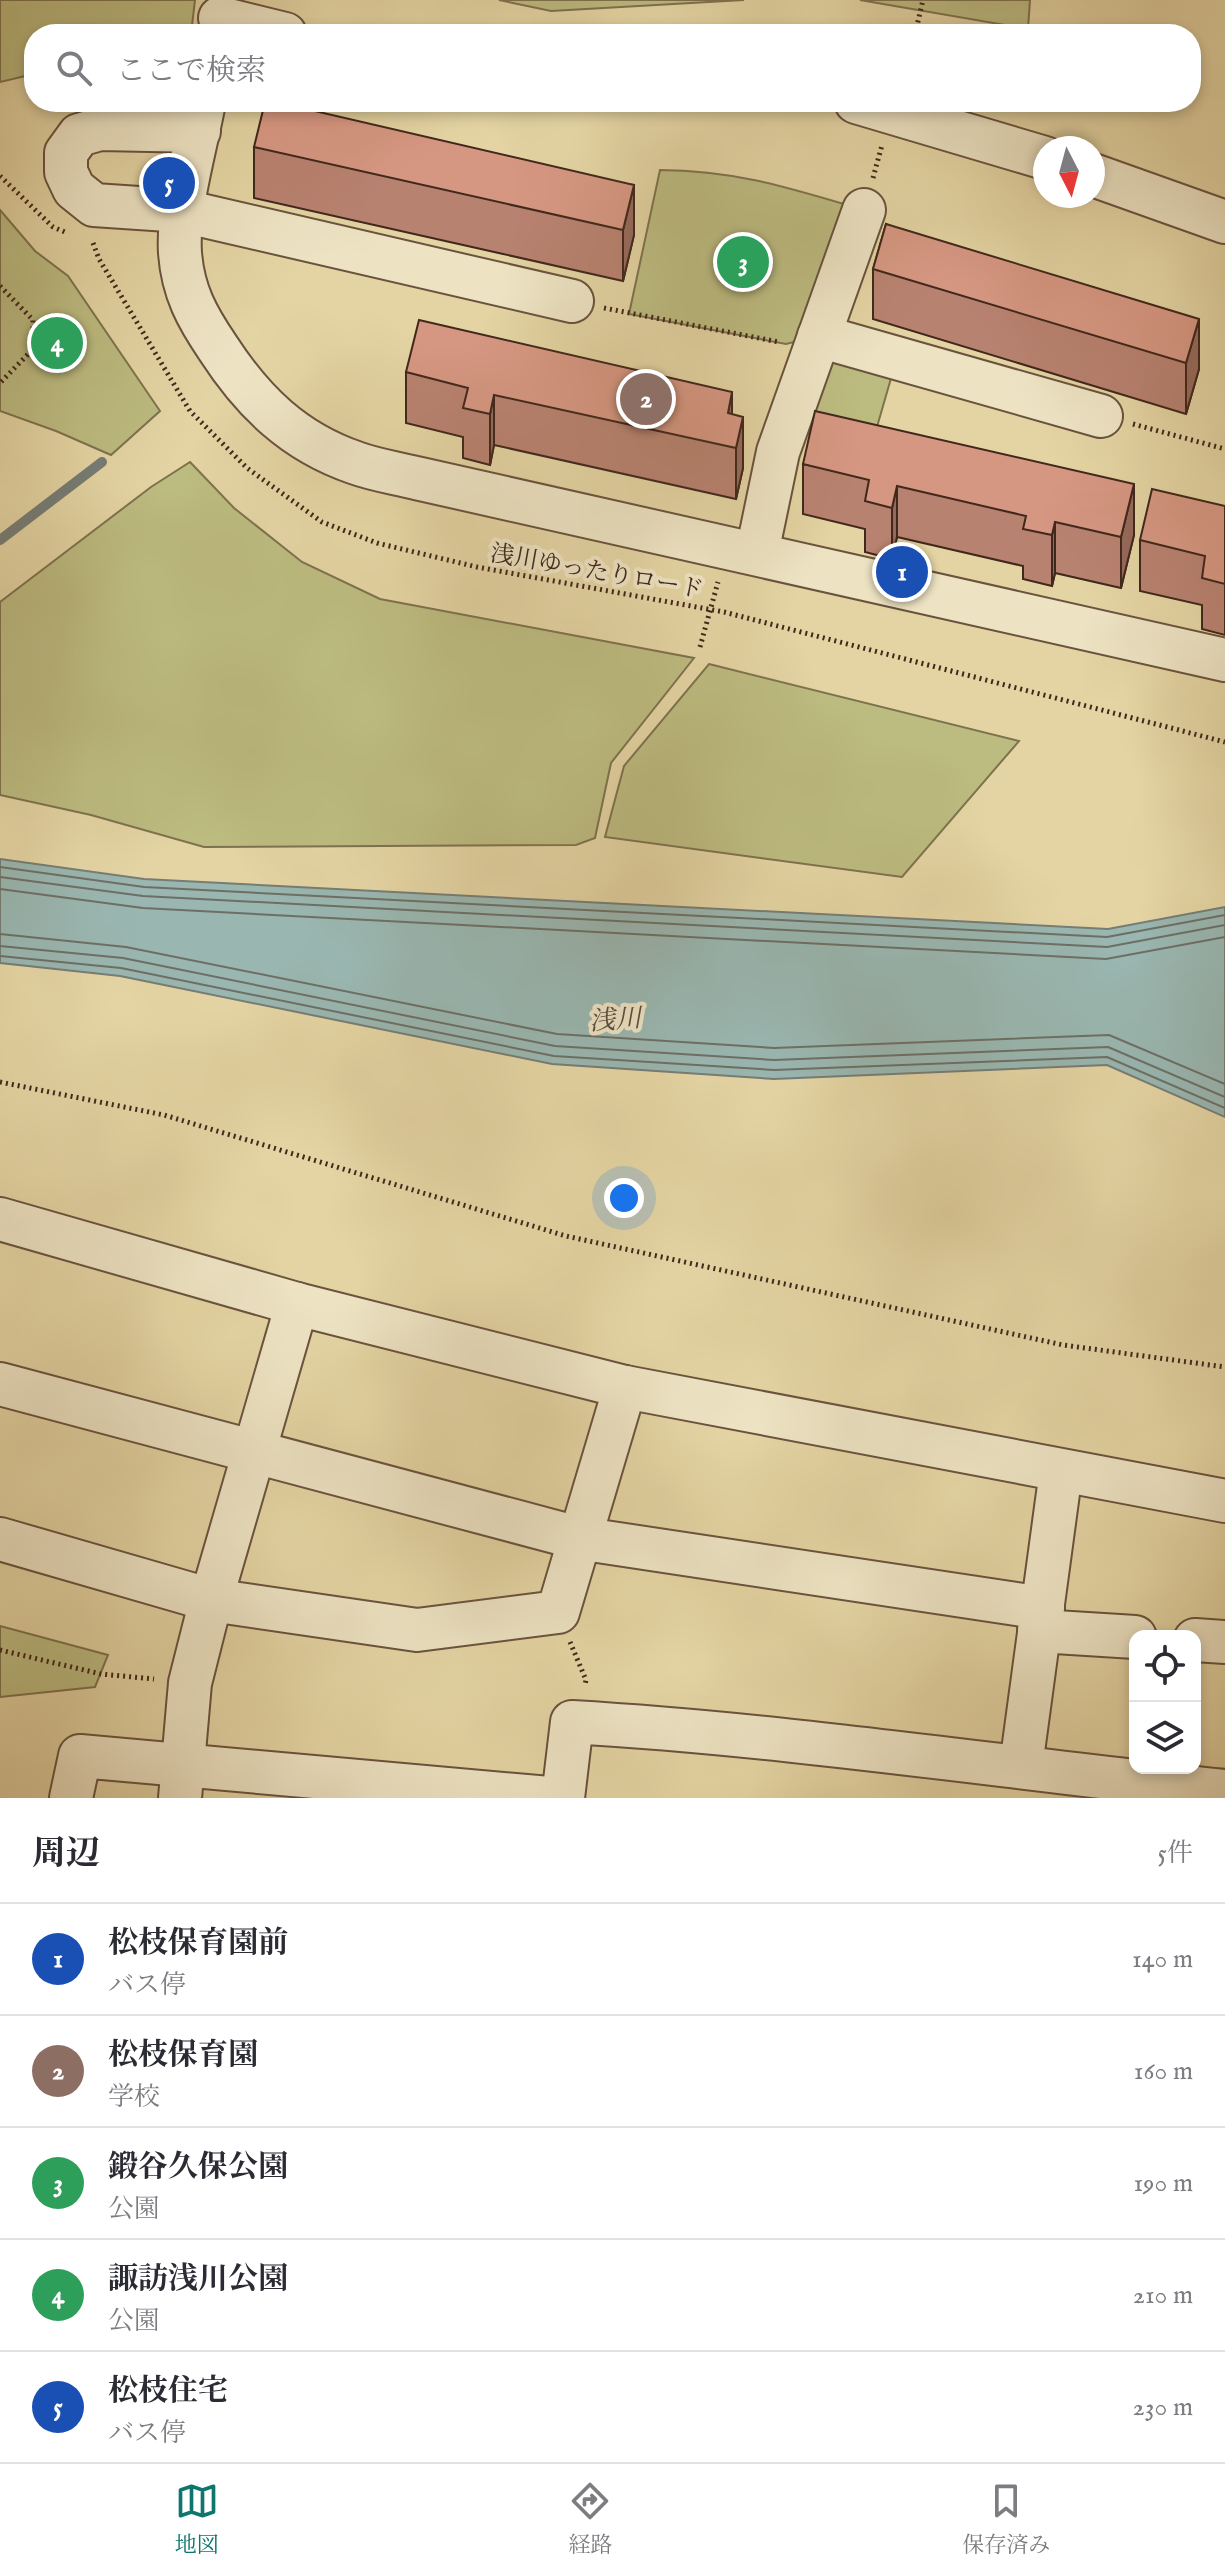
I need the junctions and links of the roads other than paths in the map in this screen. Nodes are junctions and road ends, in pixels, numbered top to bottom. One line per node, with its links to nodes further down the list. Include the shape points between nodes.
1 (219, 17): 2 (street)
2 (246, 24)
3 (891, 112): 5 (street)
4 (202, 116): 8 (street); 8 (street, via 100,129 79,135 66,153 66,172 74,189 94,205)
5 (1033, 154)
6 (1105, 179): 9 (street)
7 (864, 210): 11 (street)
8 (183, 211): 10 (street); 13 (street, via 180,252 195,314 264,409 306,439 370,467)
9 (1225, 222)
10 (572, 301)
11 (819, 336): 12 (street); 13 (street, via 778,452)
12 (1101, 416)
13 (757, 553): 14 (street)
14 (1225, 660)
15 (0, 1219): 16 (street)
16 (297, 1304): 18 (street); 19 (street)
17 (0, 1384): 19 (street)
18 (625, 1387): 20 (street); 22 (street)
19 (254, 1453): 22 (street); 24 (street)
20 (1061, 1471): 21 (street); 25 (street)
21 (1225, 1501)
22 (578, 1538): 24 (street, via 558,1612 417,1630); 25 (street)
23 (0, 1539): 24 (street)
24 (211, 1600): 30 (street, via 190,1683)
25 (1041, 1619): 26 (street); 29 (street)
26 (1129, 1636)
27 (1201, 1640): 28 (street)
28 (1225, 1642)
29 (1021, 1766): 31 (street); 36 (street, via 789,1739 572,1722)
30 (182, 1781): 33 (street); 34 (street, via 80,1756)
31 (1069, 1787): 32 (street)
32 (1225, 1791)
33 (503, 1796): 35 (street)
34 (71, 1798)
35 (549, 1798)
36 (563, 1798)

